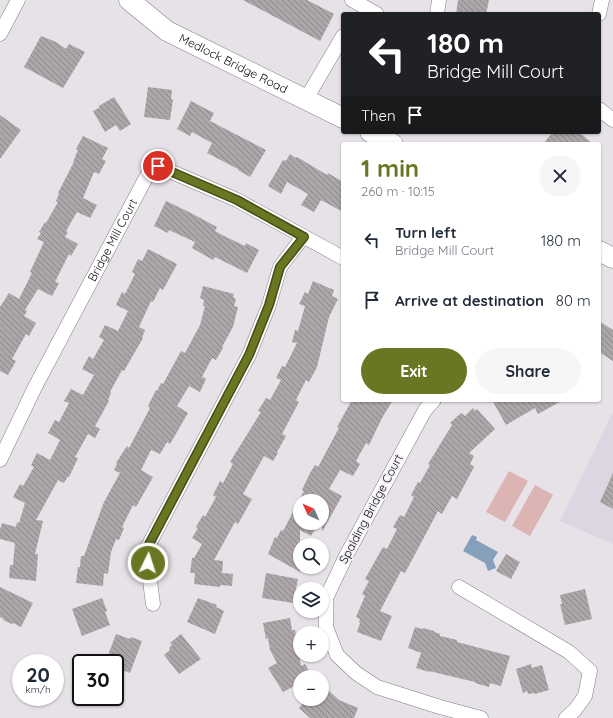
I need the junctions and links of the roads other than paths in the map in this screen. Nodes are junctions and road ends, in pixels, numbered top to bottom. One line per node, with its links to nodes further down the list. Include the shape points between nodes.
1 (18, 0): 9 (street)
2 (129, 0): 11 (main road, Medlock Bridge Road, via 168,31)
3 (439, 0): 7 (street)
4 (602, 0): 8 (street)
5 (356, 6): 6 (street)
6 (372, 12)
7 (436, 12)
8 (599, 12)
9 (0, 34)
10 (341, 39): 11 (street)
11 (306, 99): 13 (main road, Medlock Bridge Road)
12 (601, 111): 14 (street)
13 (341, 117)
14 (613, 120)
15 (374, 134): 16 (main road)
16 (390, 142)
17 (304, 237): 19 (street, Bridge Mill Court); 22 (street, Bridge Mill Court, via 237,200 158,166 150,170 35,387); 24 (street, via 280,267 269,305 249,355 146,550)
18 (601, 252): 20 (main road)
19 (341, 257)
20 (613, 258)
21 (432, 402): 25 (street, Spalding Bridge Court, via 425,410 326,598 326,627 337,655 356,673 377,687)
22 (0, 460)
23 (458, 587): 26 (street, via 569,652 590,671 585,696)
24 (153, 604)
25 (480, 718)
26 (566, 718)

